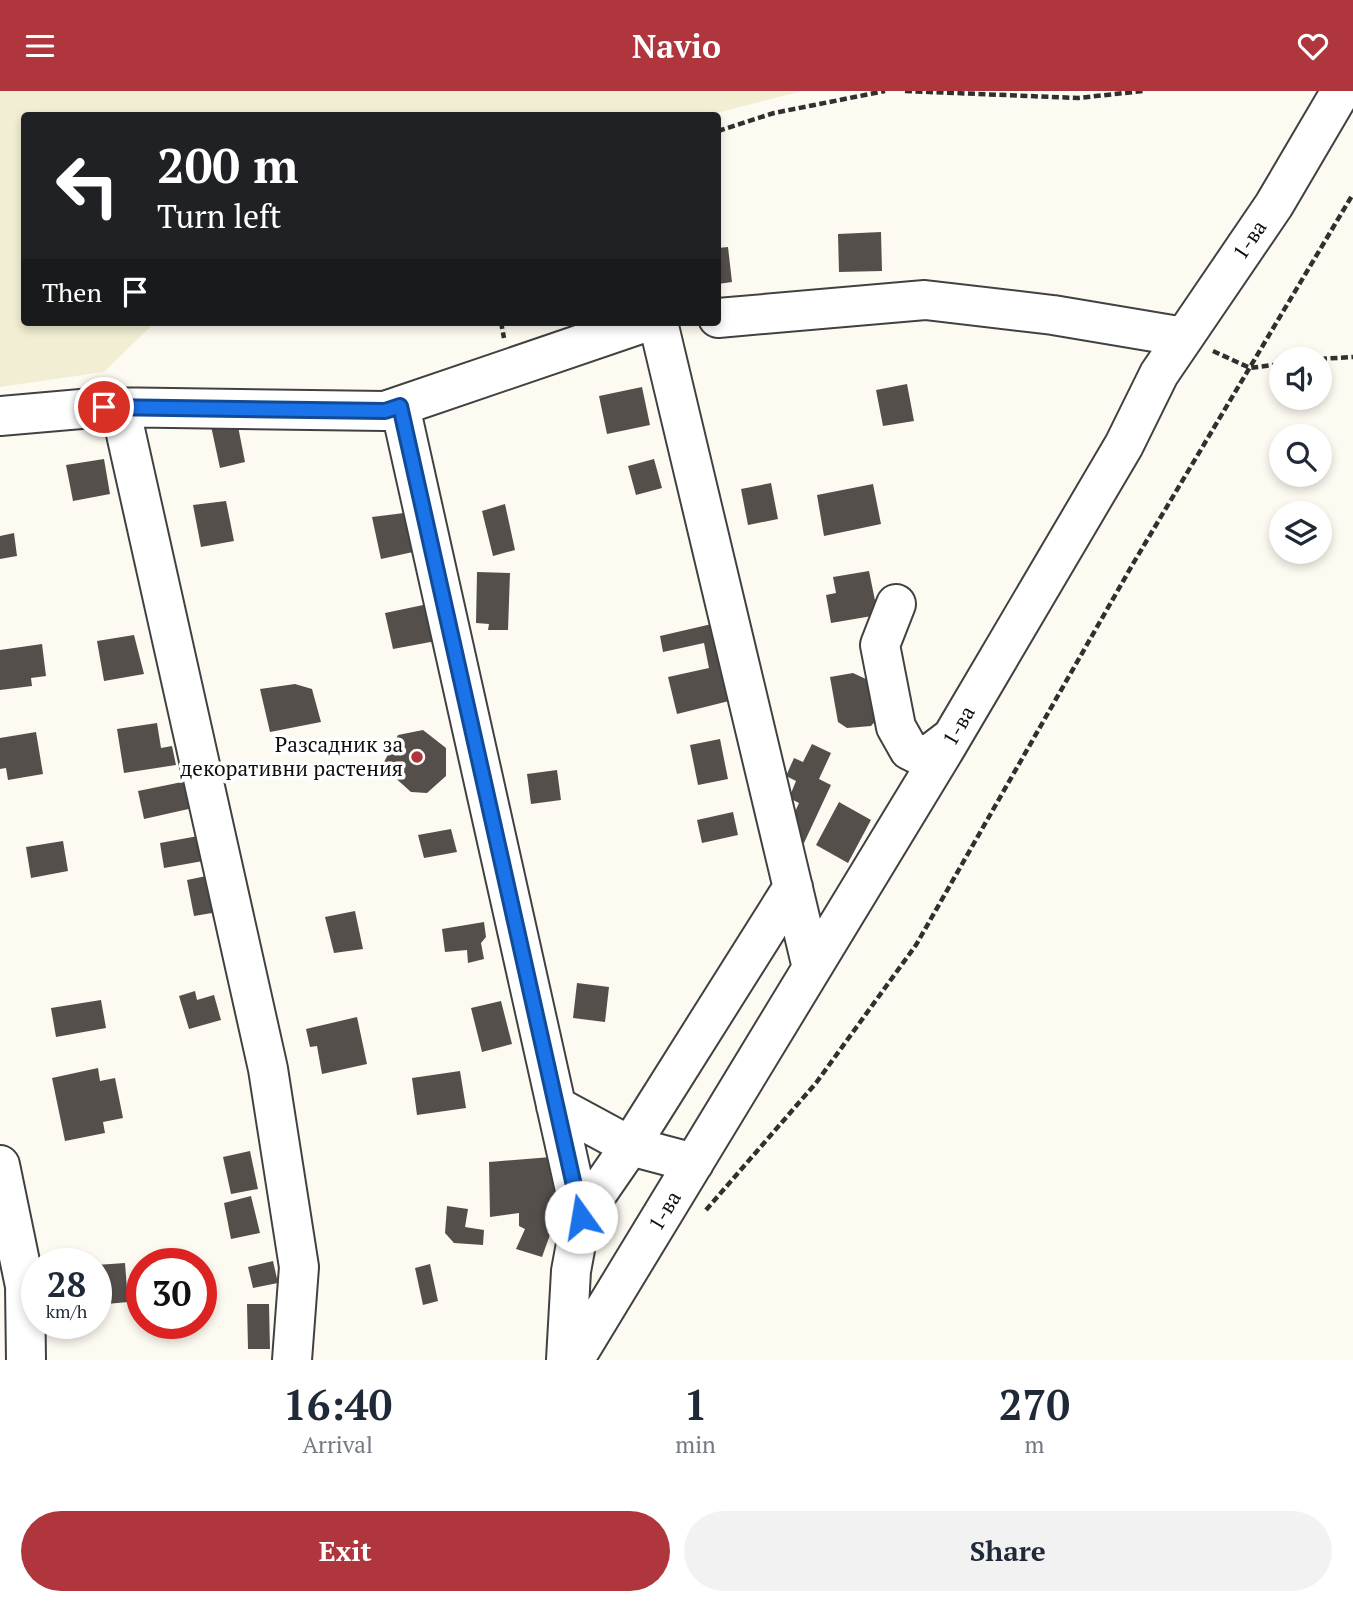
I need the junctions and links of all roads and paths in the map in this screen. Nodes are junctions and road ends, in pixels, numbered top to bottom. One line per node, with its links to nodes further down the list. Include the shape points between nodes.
1 (885, 91): 5 (path, via 774,113)
2 (905, 91): 3 (path, via 1078,98)
3 (1143, 91)
4 (1341, 91): 10 (street, 1-ва, via 1274,205)
5 (721, 130)
6 (1353, 194): 14 (path)
7 (721, 318): 10 (street, via 925,300)
8 (634, 326): 15 (street)
9 (659, 326): 20 (street)
10 (1184, 337): 14 (path); 19 (street, 1-ва)
11 (1353, 357): 12 (path)
12 (1332, 358)
13 (1269, 366): 14 (path)
14 (1250, 368): 26 (path, via 916,945 816,1083)
15 (400, 406): 16 (street, via 385,411); 22 (street)
16 (120, 407): 17 (street); 29 (street, via 268,1069 299,1267)
17 (0, 416)
18 (896, 604): 19 (street, via 880,645 896,727 909,750 919,755 931,753)
19 (952, 737): 21 (street, 1-ва)
20 (793, 887): 21 (street); 23 (street)
21 (812, 968): 24 (street, 1-ва)
22 (556, 1106): 23 (street); 27 (street)
23 (630, 1146): 24 (street); 27 (street)
24 (694, 1163): 31 (street, 1-ва)
25 (0, 1165): 28 (street, via 25,1286)
26 (705, 1211)
27 (581, 1217): 30 (street, via 571,1271)
28 (26, 1360)
29 (292, 1360)
30 (566, 1360)
31 (574, 1360)

